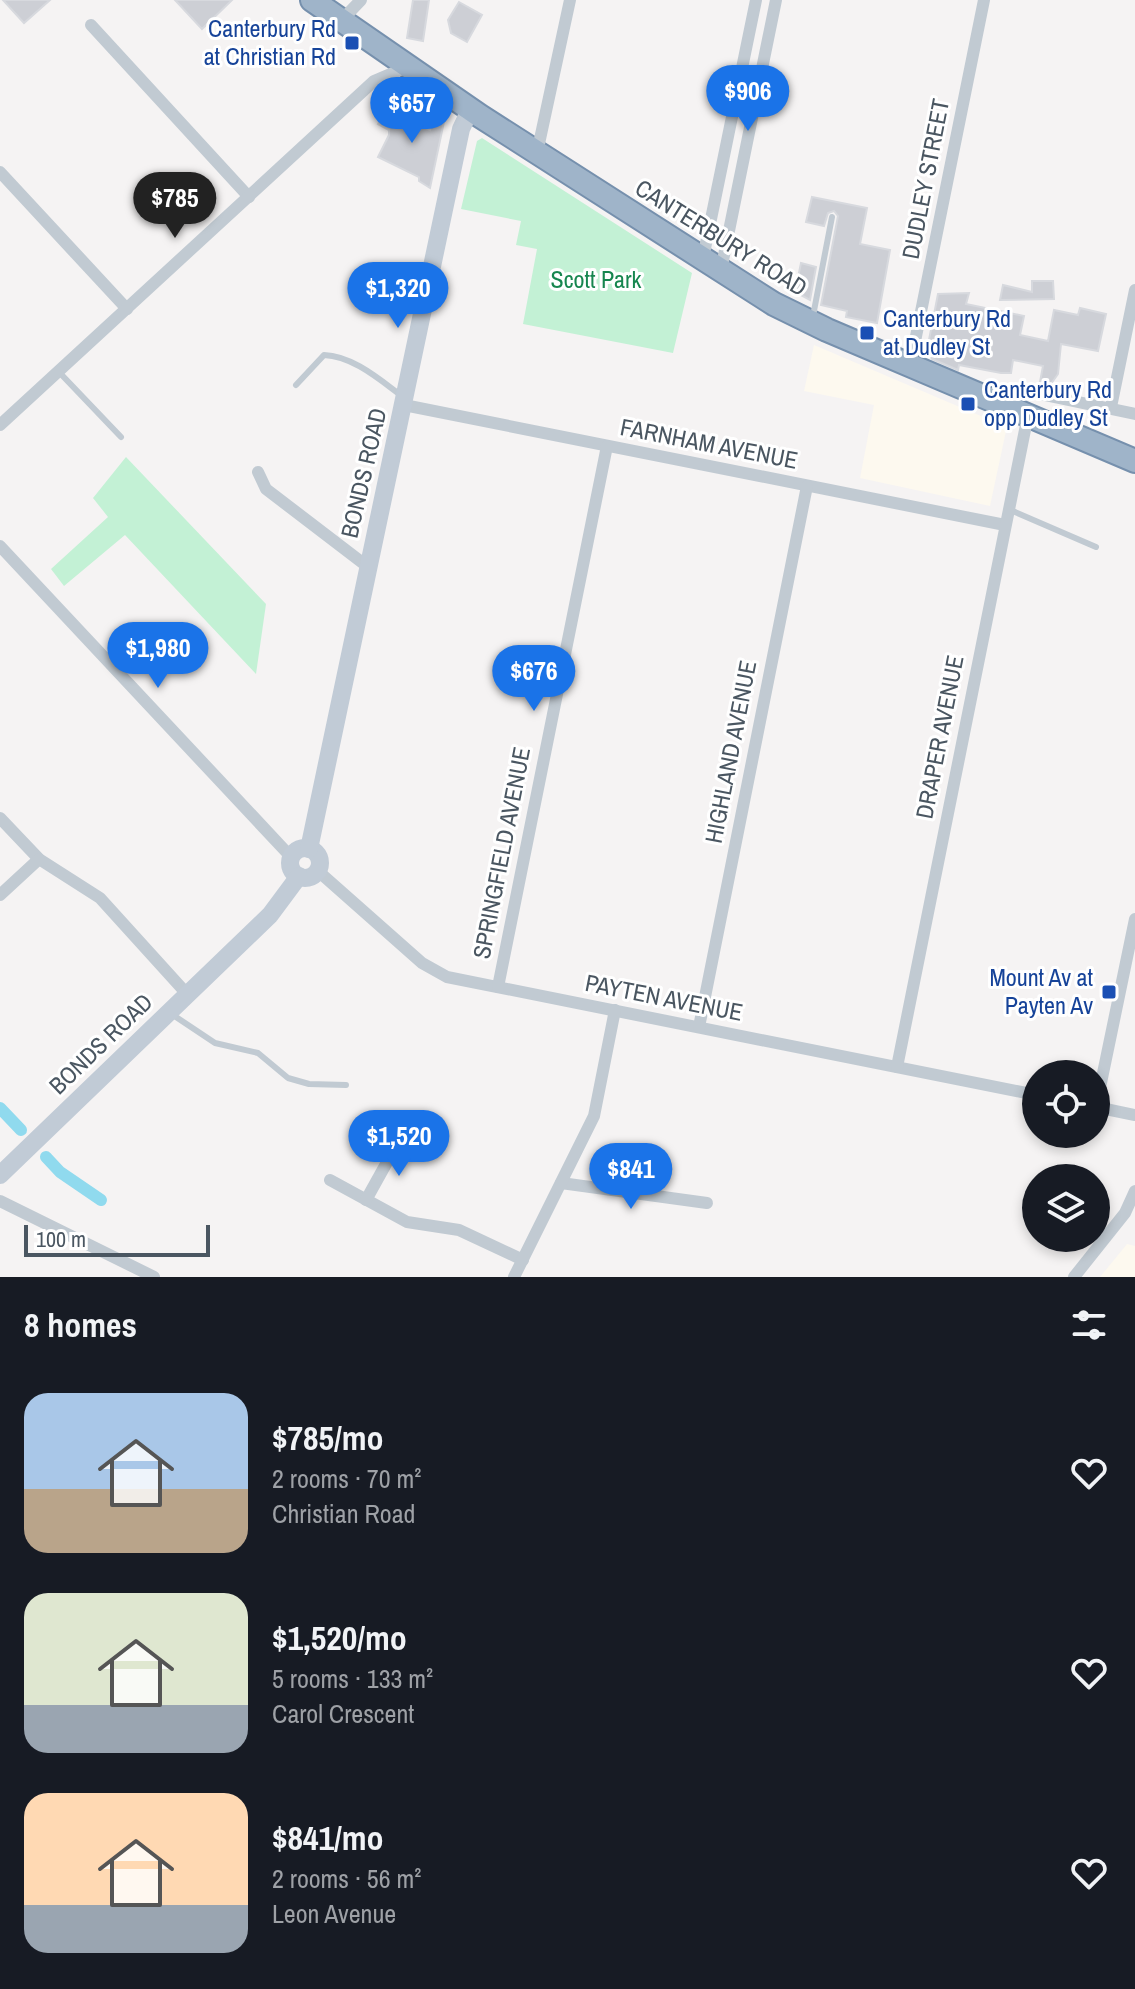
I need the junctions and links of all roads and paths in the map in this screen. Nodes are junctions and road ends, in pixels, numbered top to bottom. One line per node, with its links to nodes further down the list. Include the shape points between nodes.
1 (312, 0): 7 (highway, CANTERBURY ROAD)
2 (361, 0): 7 (street)
3 (570, 0): 13 (street)
4 (756, 0): 10 (street)
5 (776, 0): 11 (street)
6 (984, 0): 25 (street, DUDLEY STREET)
7 (341, 21): 9 (highway, CANTERBURY ROAD)
8 (91, 25): 17 (street)
9 (407, 67): 12 (highway, CANTERBURY ROAD); 17 (street, via 374,81)
10 (739, 82): 11 (lane); 14 (street)
11 (758, 86): 15 (street)
12 (470, 110): 13 (highway, CANTERBURY ROAD); 29 (main road, BONDS ROAD, via 462,124)
13 (537, 153): 21 (highway, CANTERBURY ROAD)
14 (725, 155): 15 (lane); 19 (street)
15 (743, 159): 20 (street)
16 (0, 172): 23 (street)
17 (249, 197): 23 (street)
18 (832, 217): 24 (lane)
19 (709, 230): 20 (lane); 21 (street)
20 (729, 233): 21 (street)
21 (712, 264): 24 (highway, CANTERBURY ROAD)
22 (1135, 290): 30 (street)
23 (127, 309): 26 (street)
24 (811, 323): 25 (highway, CANTERBURY ROAD)
25 (910, 366): 32 (highway, CANTERBURY ROAD)
26 (58, 371): 33 (street); 34 (lane)
27 (296, 385): 29 (lane, via 324,355 333,355 364,370)
28 (1030, 392): 30 (street)
29 (405, 402): 35 (street, FARNHAM AVENUE); 43 (main road, BONDS ROAD)
30 (1111, 407): 31 (street)
31 (1135, 414)
32 (1028, 415): 36 (highway, CANTERBURY ROAD); 39 (street, DRAPER AVENUE)
33 (0, 425)
34 (121, 437)
35 (607, 446): 38 (street, FARNHAM AVENUE); 51 (street, SPRINGFIELD AVENUE)
36 (1135, 461)
37 (258, 472): 43 (street, via 266,489)
38 (807, 486): 40 (street, FARNHAM AVENUE); 55 (street, HIGHLAND AVENUE)
39 (1008, 509): 40 (street, DRAPER AVENUE); 42 (lane)
40 (1005, 525): 57 (street, DRAPER AVENUE)
41 (0, 546): 46 (street)
42 (1096, 547)
43 (368, 567): 45 (main road, BONDS ROAD)
44 (0, 818): 47 (street)
45 (309, 849): 46 (main road); 48 (main road, via 319,858)
46 (292, 858): 48 (main road, via 291,867)
47 (39, 859): 49 (street); 52 (street, via 100,898)
48 (308, 874): 51 (street, PAYTEN AVENUE, via 429,967 447,977); 52 (main road, BONDS ROAD)
49 (0, 895)
50 (1135, 919): 56 (street)
51 (498, 987): 53 (street, PAYTEN AVENUE)
52 (187, 994): 54 (main road, BONDS ROAD)
53 (615, 1010): 55 (street, PAYTEN AVENUE); 65 (street, via 594,1116)
54 (168, 1012): 58 (lane, via 215,1043 258,1053 288,1078); 63 (main road, BONDS ROAD)
55 (699, 1027): 57 (street, PAYTEN AVENUE)
56 (1106, 1060)
57 (897, 1067): 59 (street, PAYTEN AVENUE)
58 (346, 1085)
59 (1022, 1092)
60 (1110, 1110): 61 (street)
61 (1135, 1115)
62 (405, 1137): 67 (street)
63 (0, 1175)
64 (330, 1180): 67 (street)
65 (561, 1183): 69 (street); 70 (street)
66 (1135, 1191): 73 (street, via 1125,1213)
67 (366, 1200): 70 (street, via 407,1222 459,1230)
68 (0, 1201): 71 (street)
69 (707, 1203)
70 (523, 1260): 72 (street)
71 (154, 1277)
72 (514, 1277)
73 (1074, 1277)

